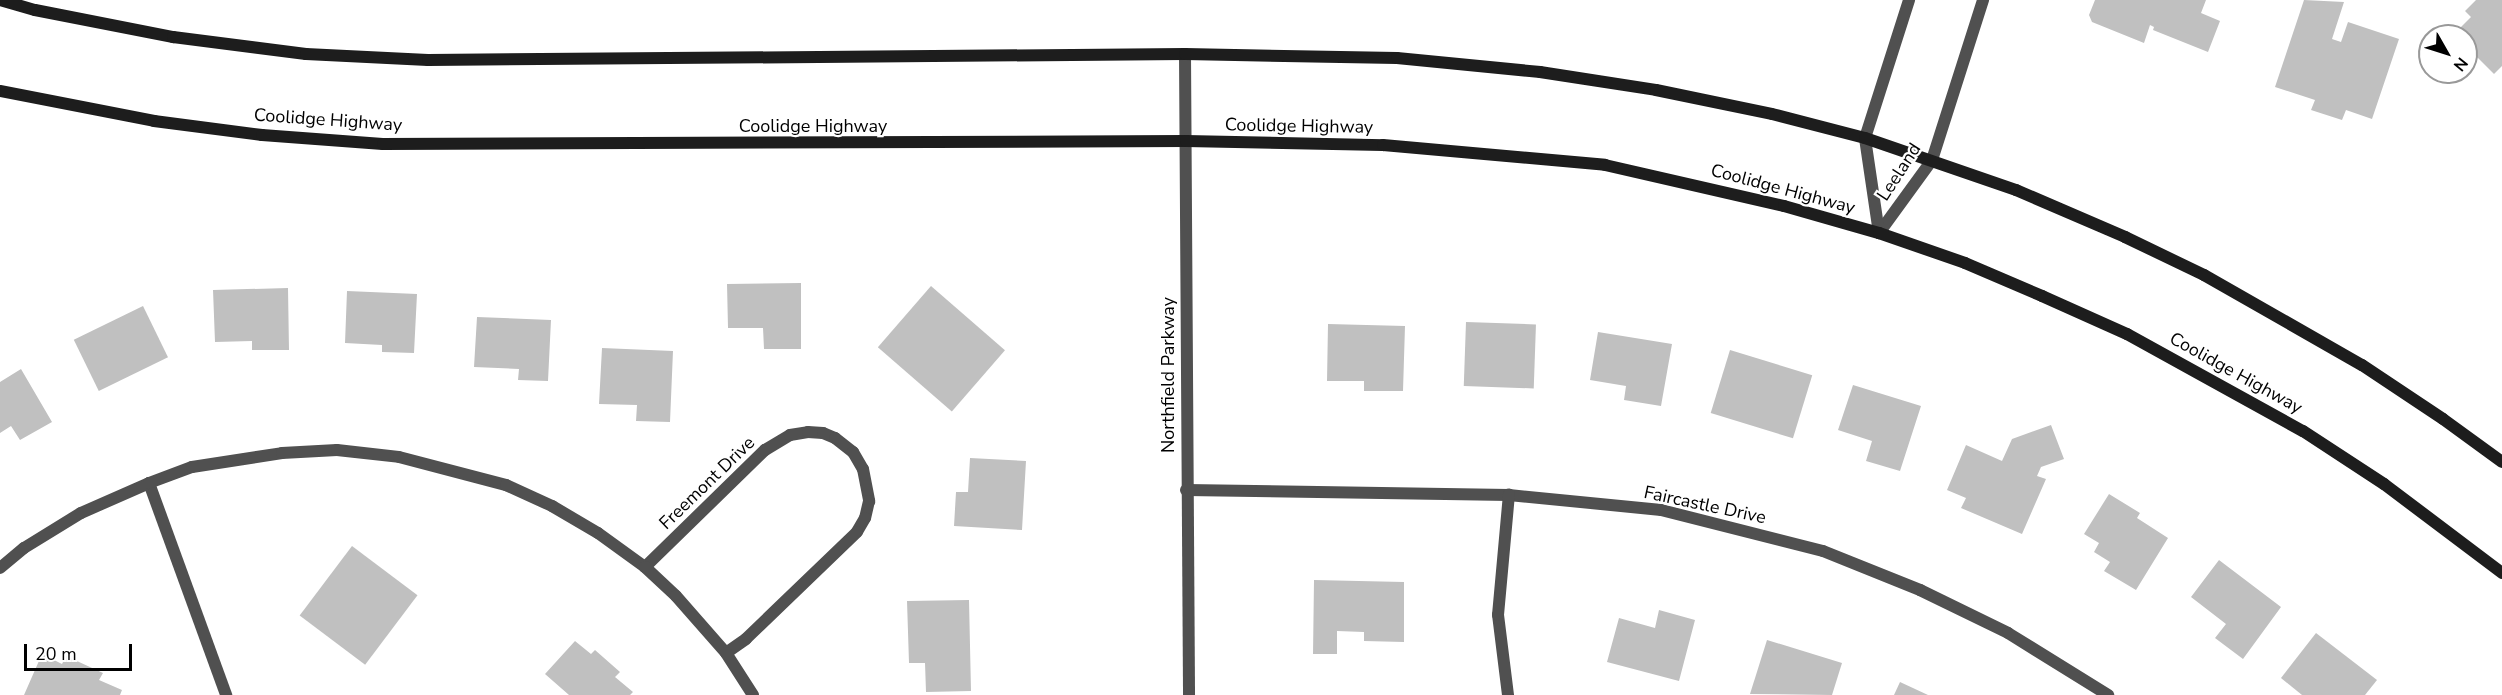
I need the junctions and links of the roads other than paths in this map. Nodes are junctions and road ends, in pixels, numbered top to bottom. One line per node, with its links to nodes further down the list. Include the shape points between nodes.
1 (0, 0): 4 (main road, via 173,37 306,54 428,60)
2 (1909, 0): 6 (street, Leeland)
3 (1983, 0): 8 (street, Leeland)
4 (1185, 54): 6 (main road, via 1397,58 1540,72 1679,95); 7 (street, Northfield Parkway)
5 (0, 91): 7 (main road, Coolidge Highway, via 154,122 383,144)
6 (1865, 138): 8 (main road); 9 (street, Leeland)
7 (1186, 141): 9 (main road, Coolidge Highway, via 1383,145 1605,165 1784,206); 12 (street, Northfield Parkway)
8 (1932, 160): 9 (street, Leeland); 10 (main road, via 2016,190 2204,275 2362,365)
9 (1879, 233): 16 (main road, Coolidge Highway, via 2043,296 2210,378 2303,431 2384,484)
10 (2502, 462)
11 (149, 483): 14 (street, via 192,467 282,453 337,450 399,457 506,485 598,533); 15 (street, via 81,513 24,548); 18 (street)
12 (1186, 490): 13 (street, Faircastle Drive); 20 (street, Northfield Parkway)
13 (1509, 495): 21 (street, via 1498,615); 22 (street, Faircastle Drive, via 1660,510 1823,551 1920,590 2008,633)
14 (645, 567): 17 (street); 17 (street, Freemont Drive, via 765,450 790,435 823,433 852,452 864,469 869,501 857,532)
15 (0, 568)
16 (2502, 573)
17 (726, 653): 19 (street)
18 (226, 695)
19 (753, 695)
20 (1189, 695)
21 (1508, 695)
22 (2108, 695)

